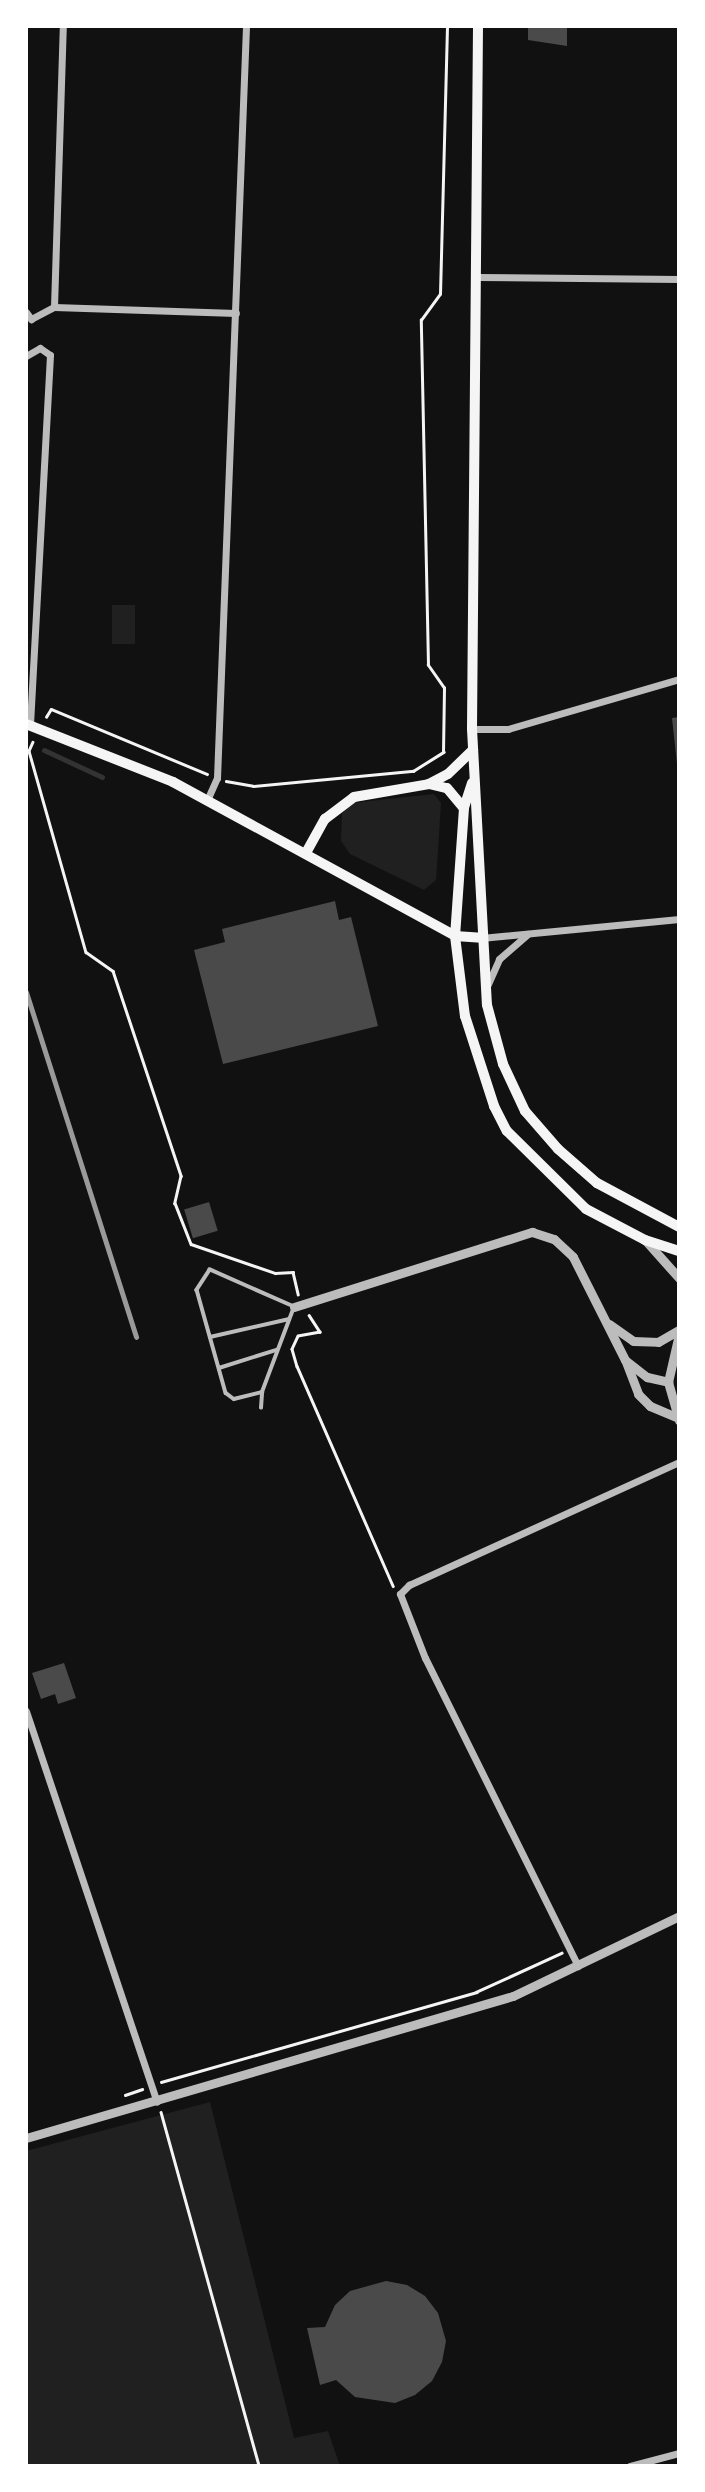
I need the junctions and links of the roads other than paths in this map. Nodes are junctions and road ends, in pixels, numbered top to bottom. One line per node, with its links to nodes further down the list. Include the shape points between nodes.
1 (62, 26): 6 (street)
2 (246, 26): 7 (street)
3 (478, 26): 4 (main road)
4 (478, 277): 5 (street); 12 (main road)
5 (677, 279)
6 (54, 307): 7 (street); 8 (street)
7 (236, 313): 16 (street, via 217,778)
8 (28, 316)
9 (26, 356): 11 (street, via 40,348 50,355)
10 (679, 678): 12 (street, via 508,729)
11 (32, 725): 16 (main road)
12 (472, 729): 13 (main road)
13 (473, 750): 14 (main road); 15 (main road, via 448,774)
14 (473, 778): 17 (main road); 22 (main road)
15 (429, 784): 17 (main road, via 447,788); 18 (main road, via 354,797 325,819)
16 (208, 798): 18 (main road)
17 (464, 808): 21 (main road)
18 (307, 851): 21 (main road)
19 (679, 919): 20 (street)
20 (528, 934): 22 (street); 23 (street, via 499,959)
21 (455, 936): 22 (main road); 25 (main road, via 458,978 474,1052 507,1131 586,1209)
22 (481, 938): 23 (main road)
23 (485, 993): 24 (main road, via 503,1064 525,1111 597,1183)
24 (679, 1227)
25 (645, 1240): 26 (main road); 27 (street)
26 (679, 1251)
27 (679, 1278)
28 (298, 1306): 29 (lane); 30 (street, via 532,1232 554,1239 573,1257); 32 (lane, via 210,1270 197,1290)
29 (290, 1318): 32 (lane); 33 (lane)
30 (607, 1322): 31 (street, via 633,1341 658,1342); 34 (street)
31 (679, 1332): 37 (street)
32 (210, 1337): 35 (lane)
33 (278, 1348): 35 (lane, via 263,1357); 38 (lane)
34 (625, 1360): 37 (street, via 647,1377); 41 (street, via 638,1394 650,1406)
35 (219, 1368): 38 (lane, via 229,1398)
36 (679, 1376): 37 (street)
37 (668, 1382): 39 (street); 41 (street)
38 (262, 1392): 40 (lane)
39 (679, 1399)
40 (261, 1408)
41 (677, 1418)
42 (679, 1462): 45 (street, via 409,1585 400,1594 421,1649)
43 (26, 1712): 46 (street)
44 (679, 1916): 45 (street)
45 (578, 1966): 46 (street, via 465,2012)
46 (157, 2102): 47 (street)
47 (26, 2138)
48 (679, 2453): 49 (street)
49 (630, 2466)

